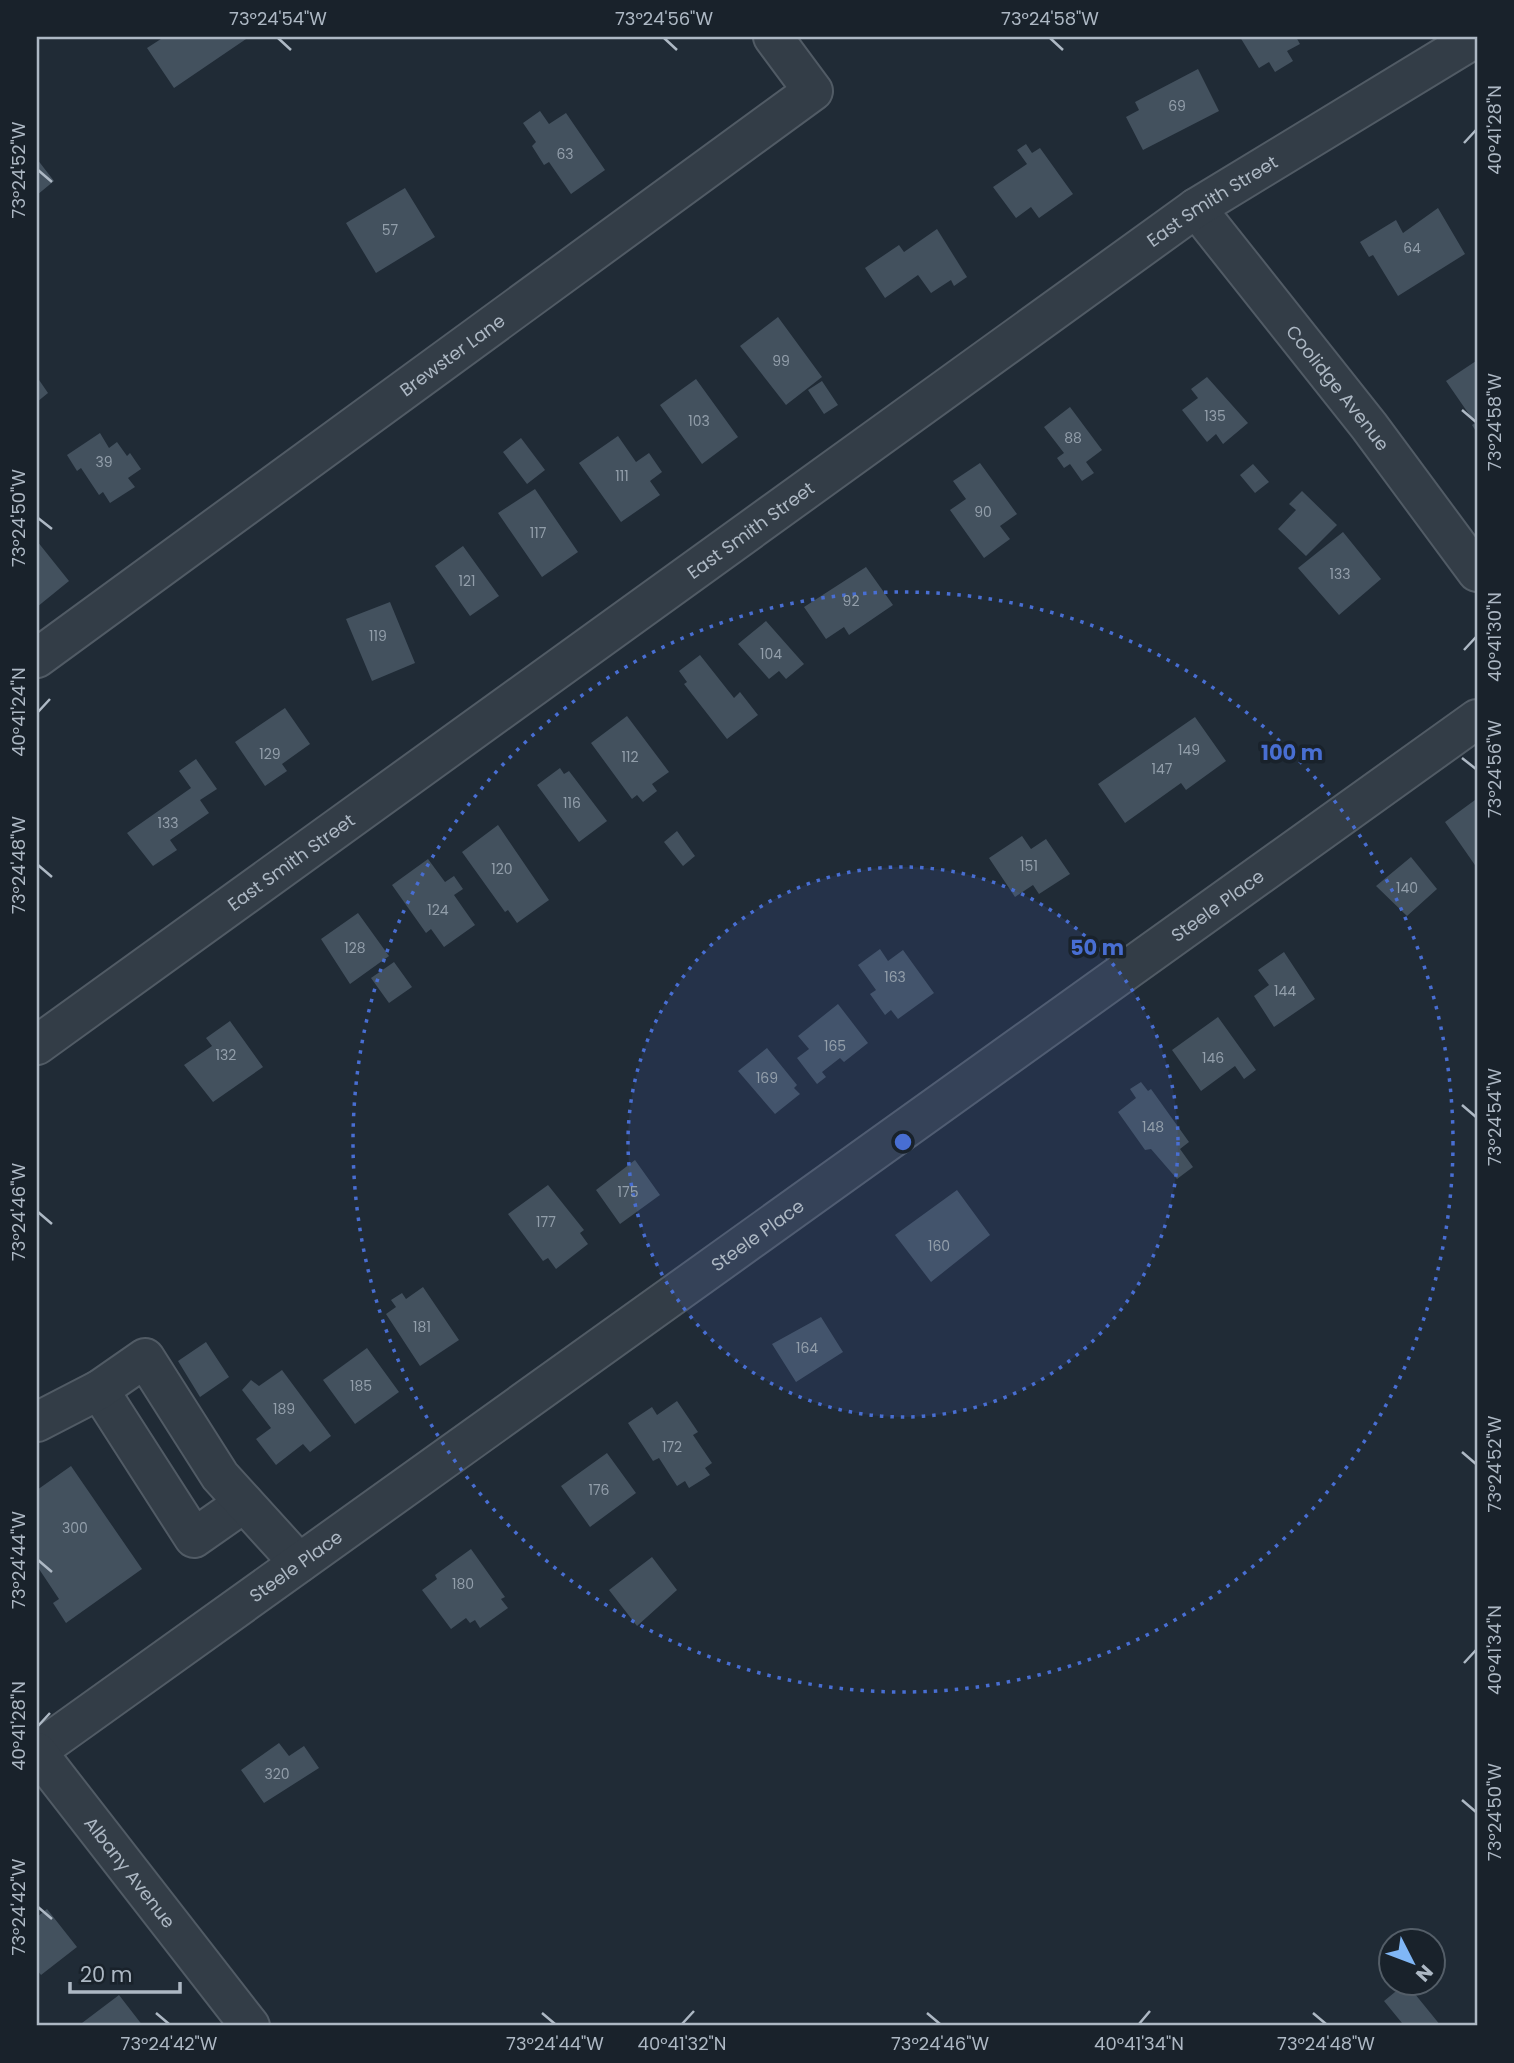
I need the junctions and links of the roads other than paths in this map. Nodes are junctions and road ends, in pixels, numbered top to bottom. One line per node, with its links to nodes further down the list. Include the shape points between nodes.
1 (774, 37): 5 (street, Brewster Lane, via 813,91)
2 (1477, 37): 3 (street, East Smith Street)
3 (1196, 208): 4 (street, Coolidge Avenue, via 1369,426); 7 (street, East Smith Street)
4 (1477, 572)
5 (37, 658)
6 (1477, 719): 11 (street, Steele Place)
7 (37, 1045)
8 (99, 1390): 9 (street); 10 (street, via 145,1358 220,1476); 10 (street, via 194,1538)
9 (37, 1422)
10 (244, 1503): 11 (street)
11 (299, 1563): 12 (street, Steele Place)
12 (37, 1752): 13 (street, Albany Avenue)
13 (250, 2026)

